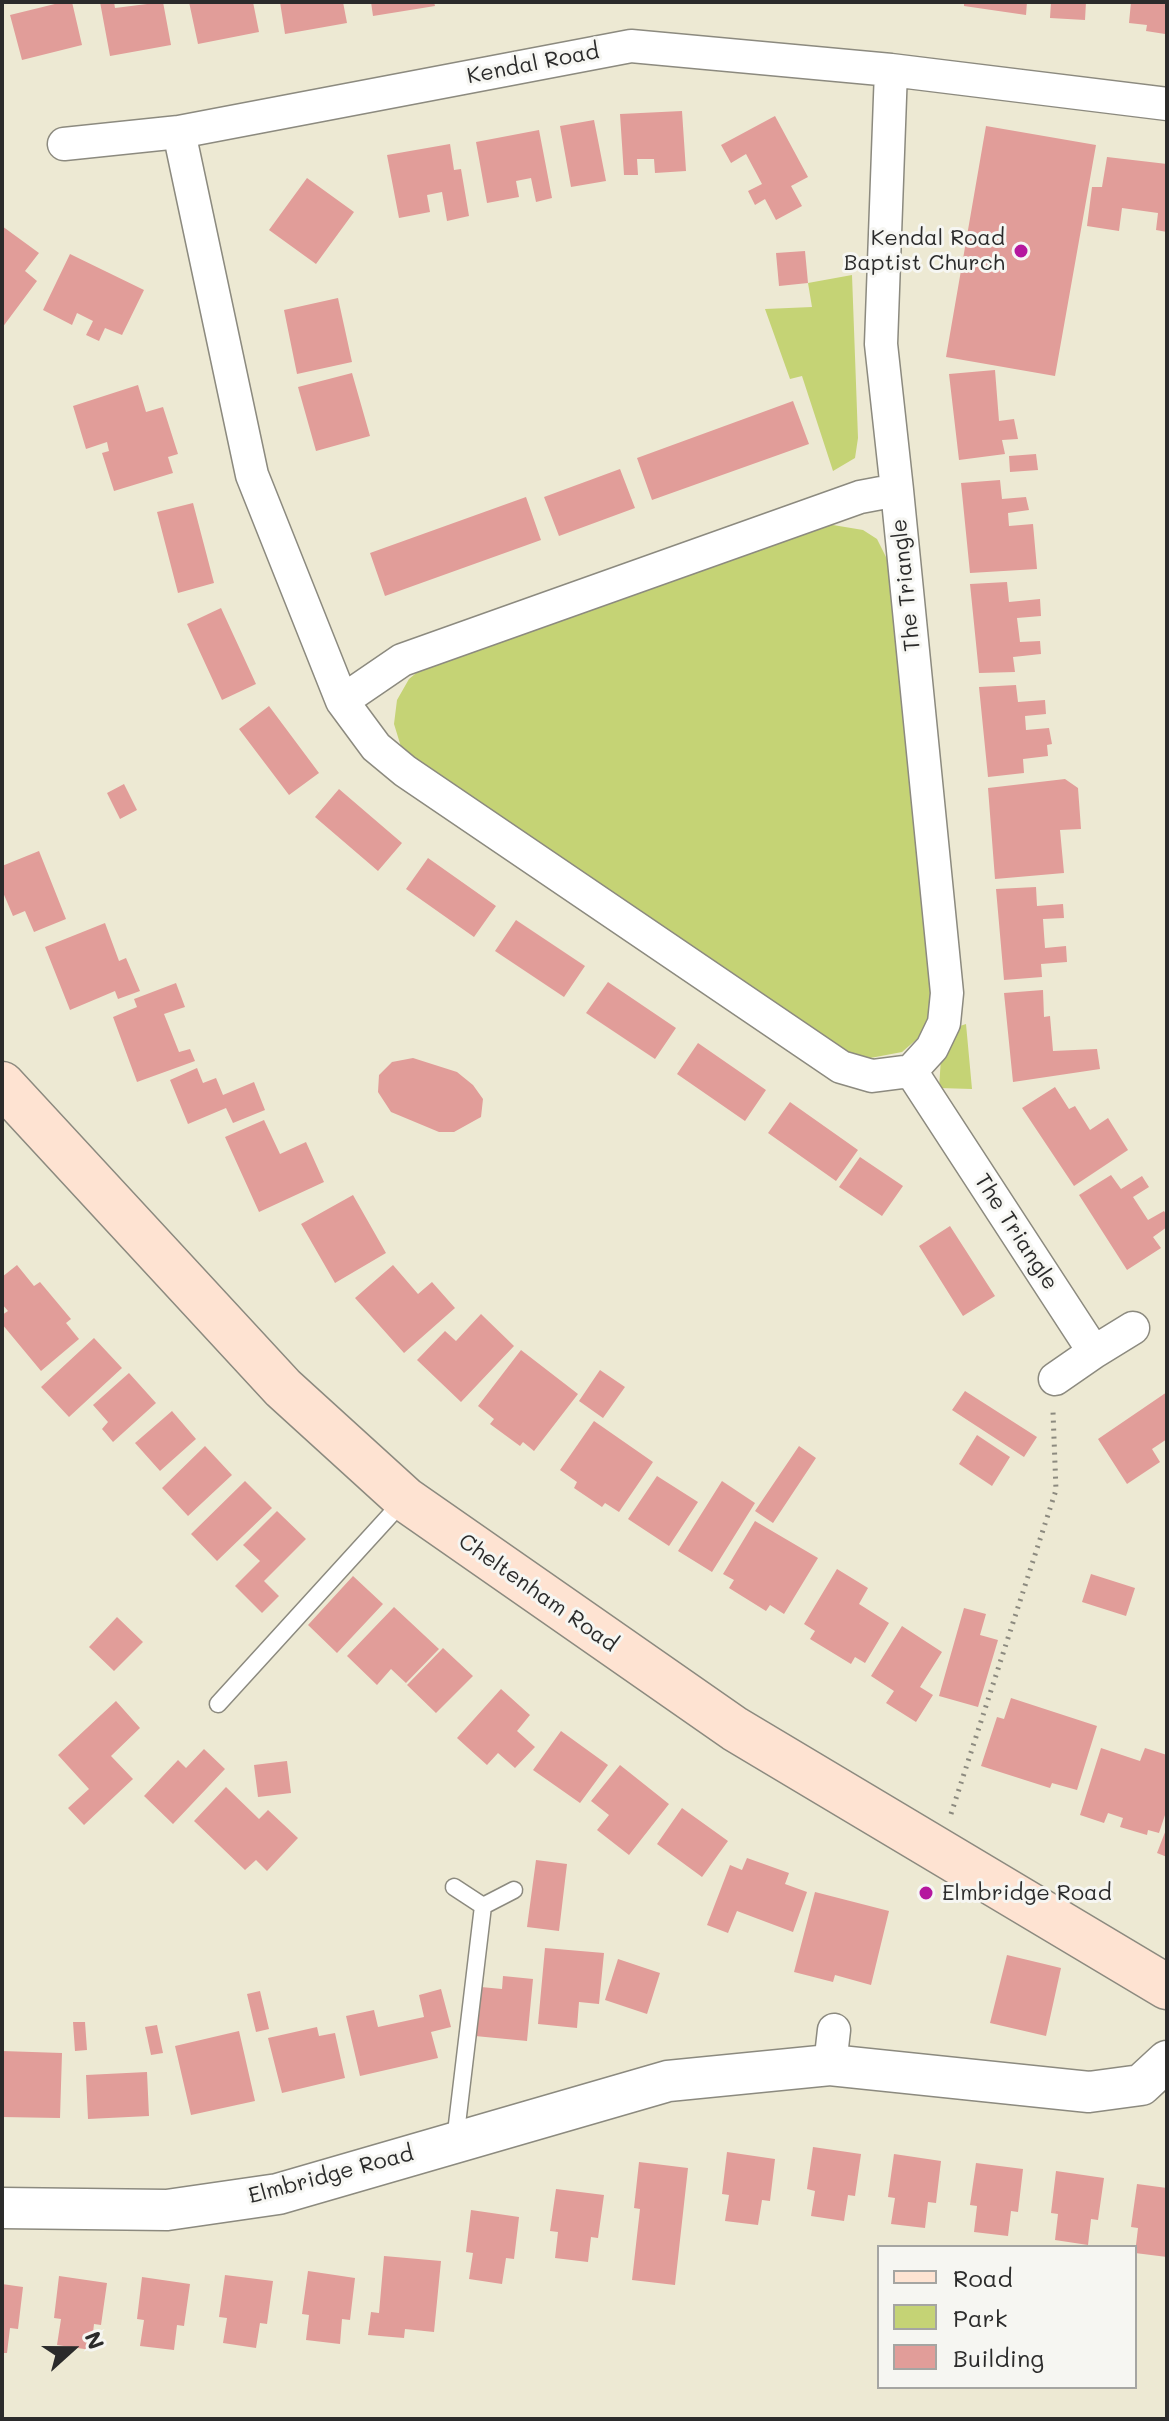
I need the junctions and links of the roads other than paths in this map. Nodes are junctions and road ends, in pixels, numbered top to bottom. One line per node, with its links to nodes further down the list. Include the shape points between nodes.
1 (891, 70): 2 (street, Kendal Road); 3 (street, Kendal Road, via 631,46); 5 (street, via 881,344)
2 (1167, 104)
3 (179, 132): 4 (street, Kendal Road); 6 (street, via 252,475)
4 (64, 144)
5 (897, 490): 6 (street, The Triangle, via 860,497 402,660); 7 (street, The Triangle, via 947,993 944,1023 932,1048)
6 (342, 701): 7 (street, via 376,747 405,771 841,1067 872,1076)
7 (911, 1071): 10 (street, The Triangle)
8 (2, 1084): 12 (main road, Cheltenham Road, via 283,1388)
9 (1133, 1328): 10 (street)
10 (1094, 1352): 11 (street)
11 (1055, 1379)
12 (405, 1499): 13 (lane); 17 (main road, Cheltenham Road, via 735,1729)
13 (218, 1704)
14 (454, 1887): 16 (lane)
15 (514, 1890): 16 (lane)
16 (483, 1906): 19 (lane)
17 (1167, 1987)
18 (1167, 2061): 19 (street, Elmbridge Road, via 1141,2085 1089,2092 832,2048 668,2081)
19 (454, 2143): 20 (street, Elmbridge Road, via 278,2194 167,2210)
20 (2, 2208)

